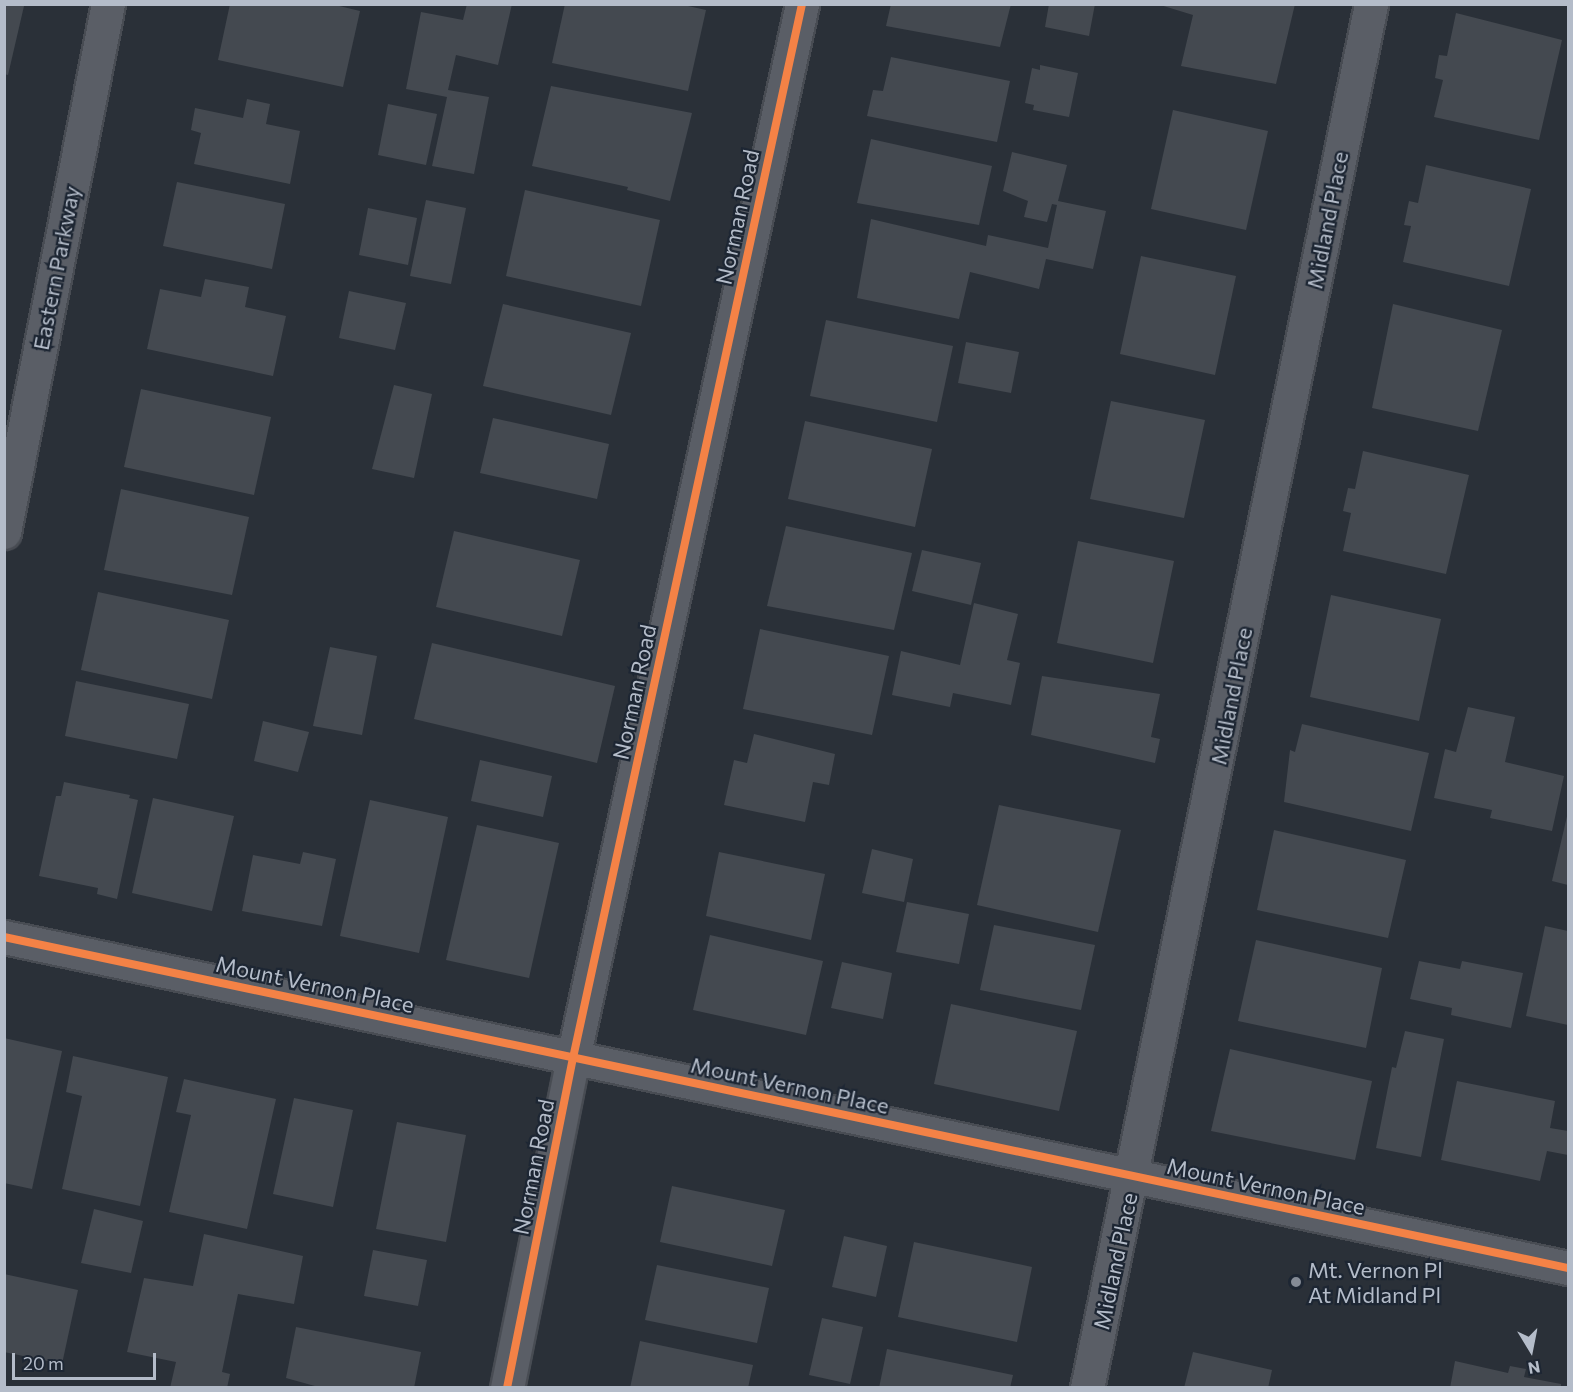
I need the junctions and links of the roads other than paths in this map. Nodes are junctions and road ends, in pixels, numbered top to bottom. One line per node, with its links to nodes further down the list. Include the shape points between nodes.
1 (108, 4): 4 (street, Eastern Parkway)
2 (802, 4): 6 (street, Norman Road)
3 (1371, 4): 7 (street, Midland Place)
4 (4, 532)
5 (4, 937): 6 (street, Mount Vernon Place)
6 (573, 1058): 7 (street, Mount Vernon Place); 9 (street, Norman Road)
7 (1133, 1176): 8 (street, Mount Vernon Place); 10 (street, Midland Place)
8 (1569, 1268)
9 (507, 1388)
10 (1087, 1388)

